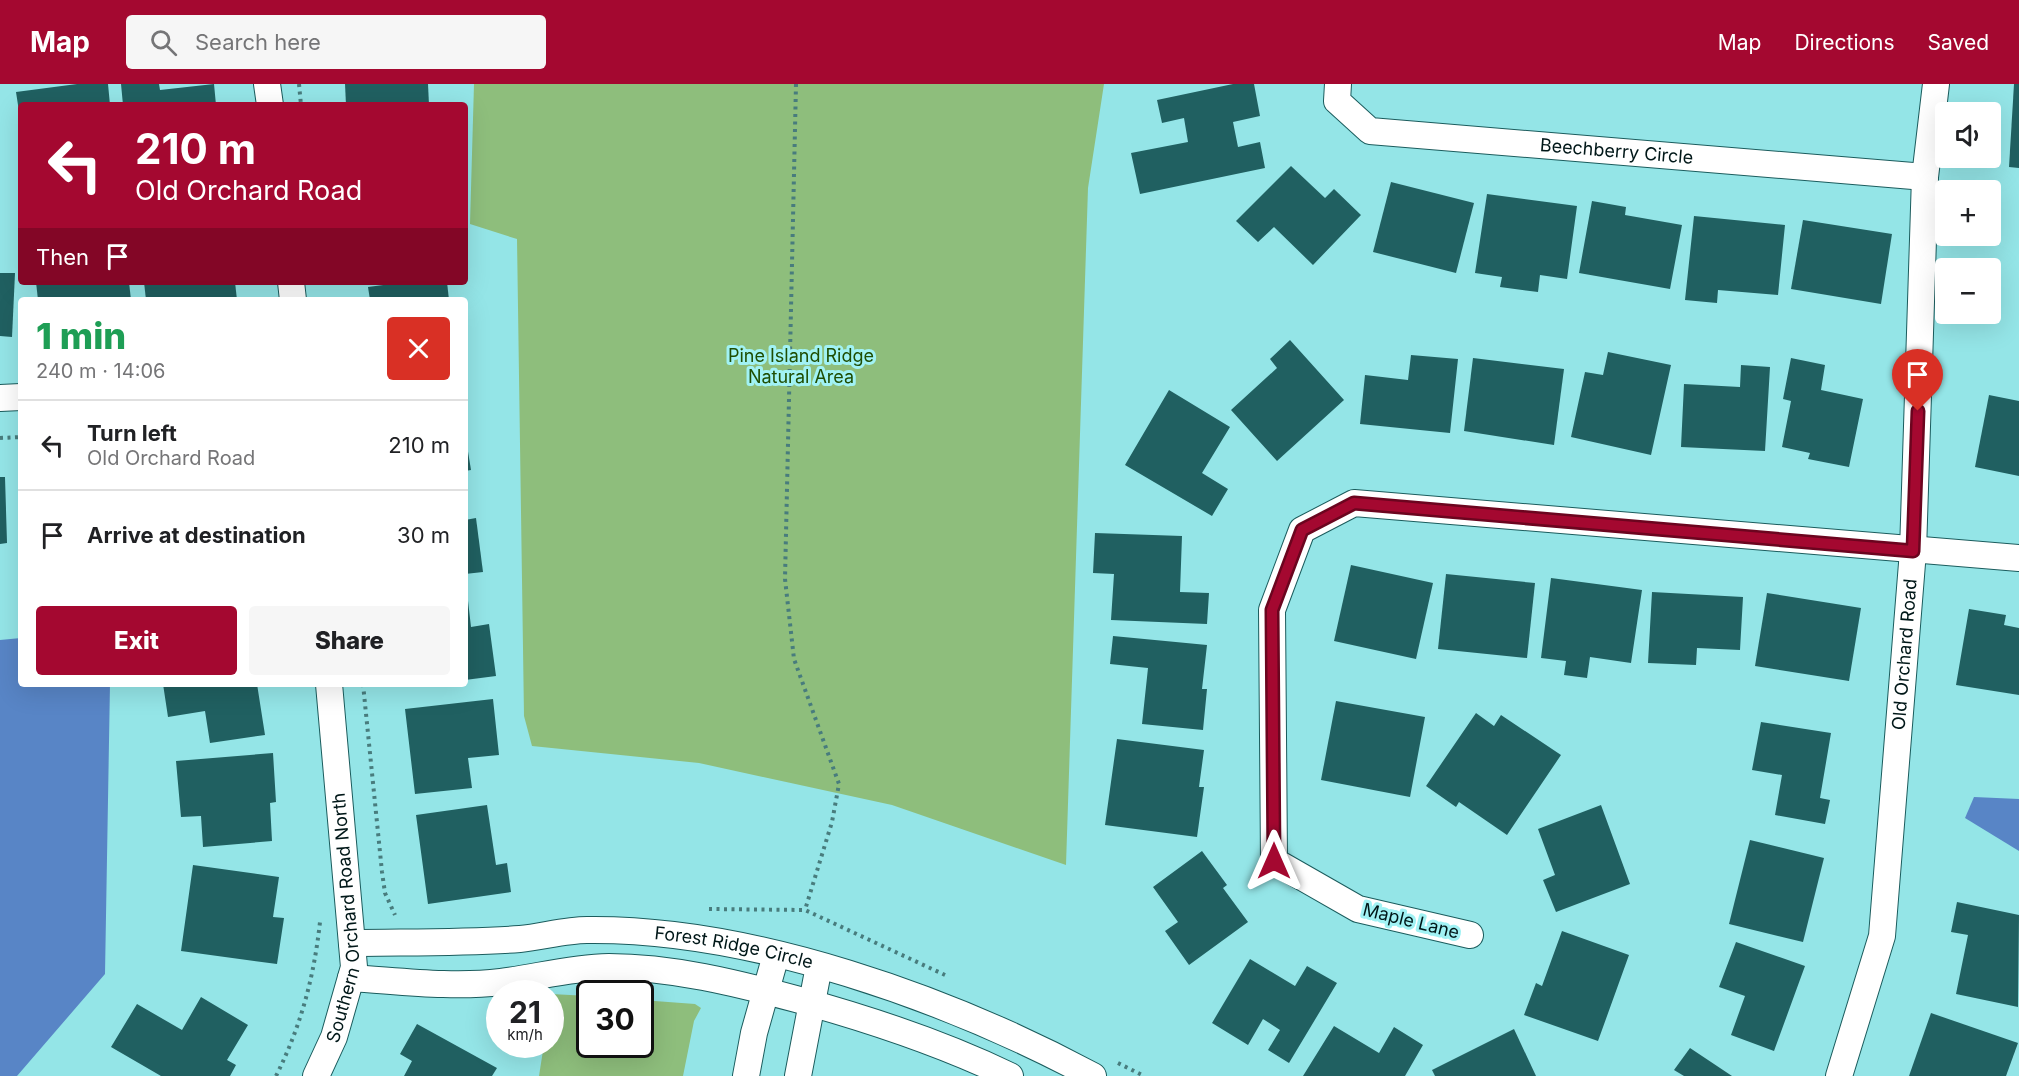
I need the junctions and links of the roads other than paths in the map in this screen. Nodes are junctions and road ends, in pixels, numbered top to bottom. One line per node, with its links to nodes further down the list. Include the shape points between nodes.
1 (267, 84): 4 (street)
2 (1338, 84): 5 (street, Beechberry Circle, via 1337,101 1370,131)
3 (1936, 84): 5 (street, Old Orchard Road)
4 (270, 102)
5 (1925, 177): 8 (street, Old Orchard Road)
6 (18, 397): 7 (street)
7 (0, 398)
8 (1913, 551): 9 (street, Maple Lane); 11 (street, Maple Lane, via 1354,503 1302,530 1272,610 1274,861 1358,909); 23 (street, Old Orchard Road, via 1882,936)
9 (2019, 558)
10 (329, 687): 12 (street, Southern Orchard Road North)
11 (1470, 935)
12 (352, 943): 13 (street, Forest Ridge Circle, via 520,939 586,930 669,936); 15 (street, Southern Orchard Road North)
13 (776, 955): 14 (street, Forest Ridge Circle); 16 (street)
14 (819, 966): 17 (street); 22 (street, Forest Ridge Circle, via 988,1026)
15 (351, 978): 16 (street, Forest Ridge Circle, via 478,983 610,967 683,974); 18 (street, Southern Orchard Road North, via 334,1038)
16 (766, 991): 17 (street, Forest Ridge Circle); 19 (street)
17 (812, 1003): 20 (street); 21 (street, Forest Ridge Circle, via 905,1033)
18 (316, 1076)
19 (746, 1076)
20 (798, 1076)
21 (1010, 1076)
22 (1093, 1076)
23 (1839, 1076)

